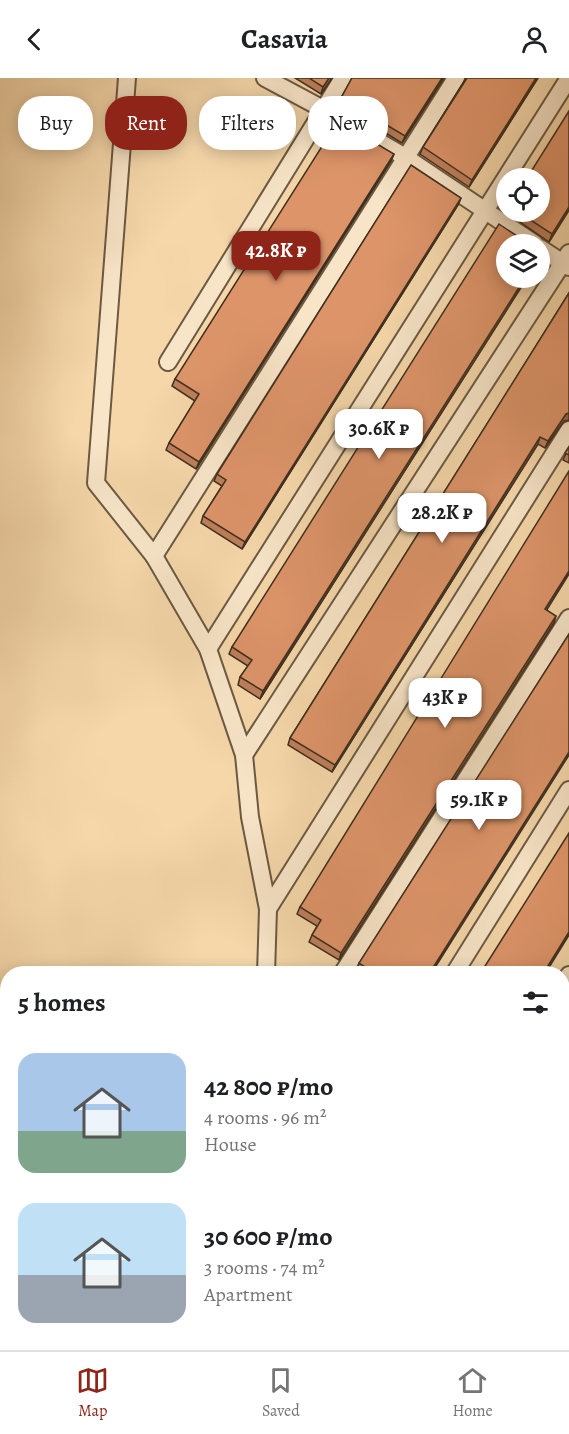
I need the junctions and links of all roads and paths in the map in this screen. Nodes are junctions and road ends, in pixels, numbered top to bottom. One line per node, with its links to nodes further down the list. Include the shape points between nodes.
1 (127, 78): 17 (lane, via 96,483)
2 (265, 78): 7 (lane)
3 (343, 78): 6 (lane)
4 (456, 78): 10 (lane)
5 (569, 78): 11 (lane)
6 (331, 96)
7 (308, 101)
8 (308, 133): 15 (lane)
9 (388, 147): 10 (lane)
10 (405, 157): 11 (lane); 17 (lane)
11 (484, 212): 12 (lane); 19 (lane)
12 (519, 234)
13 (550, 253): 14 (lane)
14 (567, 261): 20 (lane)
15 (168, 362)
16 (569, 430): 22 (lane)
17 (154, 556): 19 (lane)
18 (569, 618): 24 (lane)
19 (208, 649): 20 (lane)
20 (244, 755): 22 (lane, via 250,817)
21 (569, 790): 25 (lane)
22 (268, 909): 23 (lane)
23 (266, 966)
24 (347, 966)
25 (459, 966)

